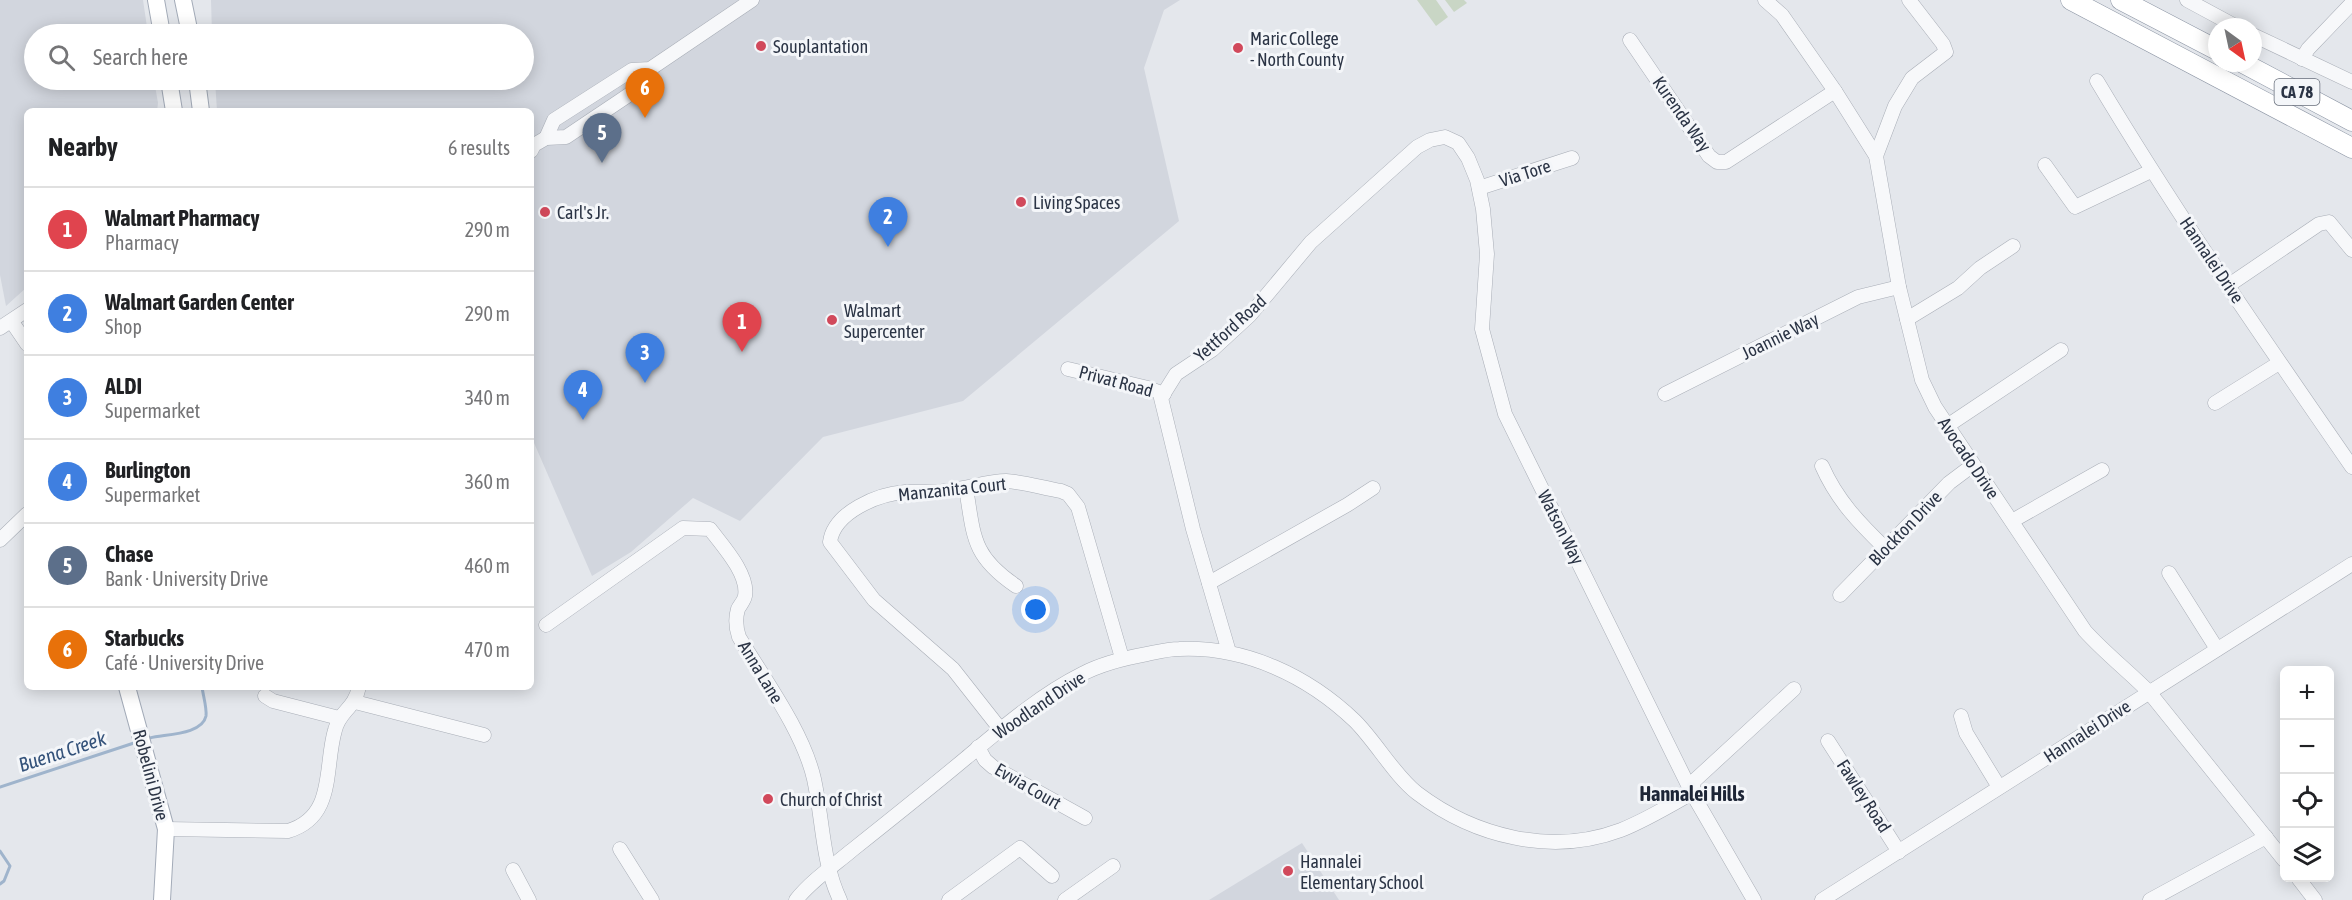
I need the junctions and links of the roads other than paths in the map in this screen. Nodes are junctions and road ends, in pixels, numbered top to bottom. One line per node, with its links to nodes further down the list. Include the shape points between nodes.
1 (156, 0): 11 (main road)
2 (183, 0): 12 (main road)
3 (752, 0): 17 (street)
4 (1765, 0): 23 (street, Avocado Drive, via 1780,13)
5 (1909, 0): 30 (street, via 1944,44 1946,52 1912,78 1895,106)
6 (2071, 0): 29 (highway, CA 78)
7 (2121, 0): 15 (highway)
8 (2187, 0): 10 (street)
9 (2352, 3): 16 (street)
10 (2220, 18)
11 (160, 24)
12 (188, 24)
13 (2262, 39): 16 (street)
14 (1630, 40): 23 (street, Kurenda Way, via 1709,156 1718,162 1726,162)
15 (2208, 45)
16 (2302, 59): 20 (street)
17 (650, 69): 28 (street, via 642,86 566,137); 28 (street, via 632,70 554,120)
18 (2259, 72): 26 (highway, CA 78)
19 (2097, 81): 33 (street, Hannalei Drive)
20 (2352, 82)
21 (171, 90): 24 (main road)
22 (198, 90): 25 (main road)
23 (1835, 91): 30 (street, Avocado Drive)
24 (174, 108)
25 (201, 108)
26 (2352, 121)
27 (1445, 137): 34 (street, Watson Way, via 1458,143 1468,158); 46 (street, Yettford Road, via 1417,147 1311,242 1259,306 1212,350 1176,374)
28 (536, 145)
29 (2352, 148)
30 (1876, 156): 38 (street, Avocado Drive)
31 (1572, 158): 34 (street, Via Tore)
32 (2045, 165): 33 (street, via 2075,207)
33 (2151, 171): 37 (street, Hannalei Drive)
34 (1479, 188): 82 (street, Watson Way, via 1487,254 1482,329 1505,414)
35 (2013, 246): 40 (street, via 1958,288)
36 (2352, 250): 37 (street, via 2329,222 2319,224)
37 (2229, 285): 44 (street, Hannalei Drive)
38 (1899, 287): 40 (street, Avocado Drive); 47 (street, Joannie Way, via 1858,297)
39 (24, 312): 41 (street)
40 (1907, 319): 49 (street, Avocado Drive, via 1922,380)
41 (6, 325): 42 (street)
42 (24, 341)
43 (2061, 350): 49 (street)
44 (2279, 363): 48 (street); 52 (street, Hannalei Drive)
45 (1068, 369): 46 (street, Privat Road)
46 (1164, 394): 62 (street, via 1161,398 1166,423)
47 (1665, 394)
48 (2215, 404)
49 (1947, 426): 50 (street, Avocado Drive)
50 (1973, 465): 57 (street, Avocado Drive); 59 (street, Blockton Drive, via 1949,483)
51 (1822, 466): 59 (street, via 1832,489 1852,517)
52 (2352, 466)
53 (2103, 470): 57 (street)
54 (966, 488): 63 (street, via 979,549 994,571); 68 (street, Manzanita Court, via 1005,481 1068,494 1078,507); 77 (street, Manzanita Court, via 903,492 875,499 837,523 830,542 874,600 953,669)
55 (1373, 488): 62 (street)
56 (24, 517): 58 (street)
57 (2012, 521): 72 (street, Avocado Drive, via 2085,631)
58 (0, 540)
59 (1885, 548): 64 (street, Blockton Drive)
60 (2352, 564): 66 (street, Hannalei Drive)
61 (2169, 573): 66 (street)
62 (1209, 583): 67 (street)
63 (1016, 586)
64 (1840, 595)
65 (546, 625): 91 (street, Anna Lane, via 683,528 710,529 732,557 744,582 745,596 735,625 739,637 793,724 814,778)
66 (2217, 649): 72 (street, Hannalei Drive)
67 (1229, 652): 68 (street, Woodland Drive, via 1178,649); 82 (street, Woodland Drive, via 1279,668 1315,689 1355,722 1417,793 1458,819 1501,836 1533,842 1581,840 1619,831)
68 (1122, 658): 77 (street, Woodland Drive, via 1082,673)
69 (1794, 689): 82 (street, via 1694,780)
70 (128, 690): 84 (main road, Robelini Drive)
71 (358, 690): 74 (street)
72 (2149, 692): 81 (street, Hannalei Drive); 85 (street, Avocado Drive)
73 (265, 696): 76 (street)
74 (355, 702): 76 (street); 78 (street)
75 (1962, 716): 81 (street, via 1966,733)
76 (339, 718): 84 (street, via 326,794 306,824 288,831)
77 (1001, 730): 80 (street, Woodland Drive)
78 (484, 735)
79 (1828, 741): 87 (street, Fawley Road)
80 (978, 747): 83 (street, Evvia Court, via 993,767); 91 (street, Woodland Drive)
81 (2000, 787): 87 (street, Hannalei Drive)
82 (1692, 794): 101 (street, Watson Way)
83 (1085, 818)
84 (166, 829): 94 (main road, Robelini Drive)
85 (2266, 837): 88 (street, Avocado Drive); 103 (street)
86 (620, 849): 96 (street)
87 (1899, 852): 102 (street, Hannalei Drive)
88 (2280, 855)
89 (1113, 866): 100 (street)
90 (513, 870): 95 (street)
91 (828, 870): 97 (street, Woodland Drive); 98 (street)
92 (1052, 876): 99 (street, via 1020,848)
93 (2301, 882): 104 (street)
94 (162, 900)
95 (530, 900)
96 (652, 900)
97 (796, 900)
98 (840, 900)
99 (949, 900)
100 (1065, 900)
101 (1754, 900)
102 (1822, 900)
103 (2150, 900)
104 (2315, 900)

